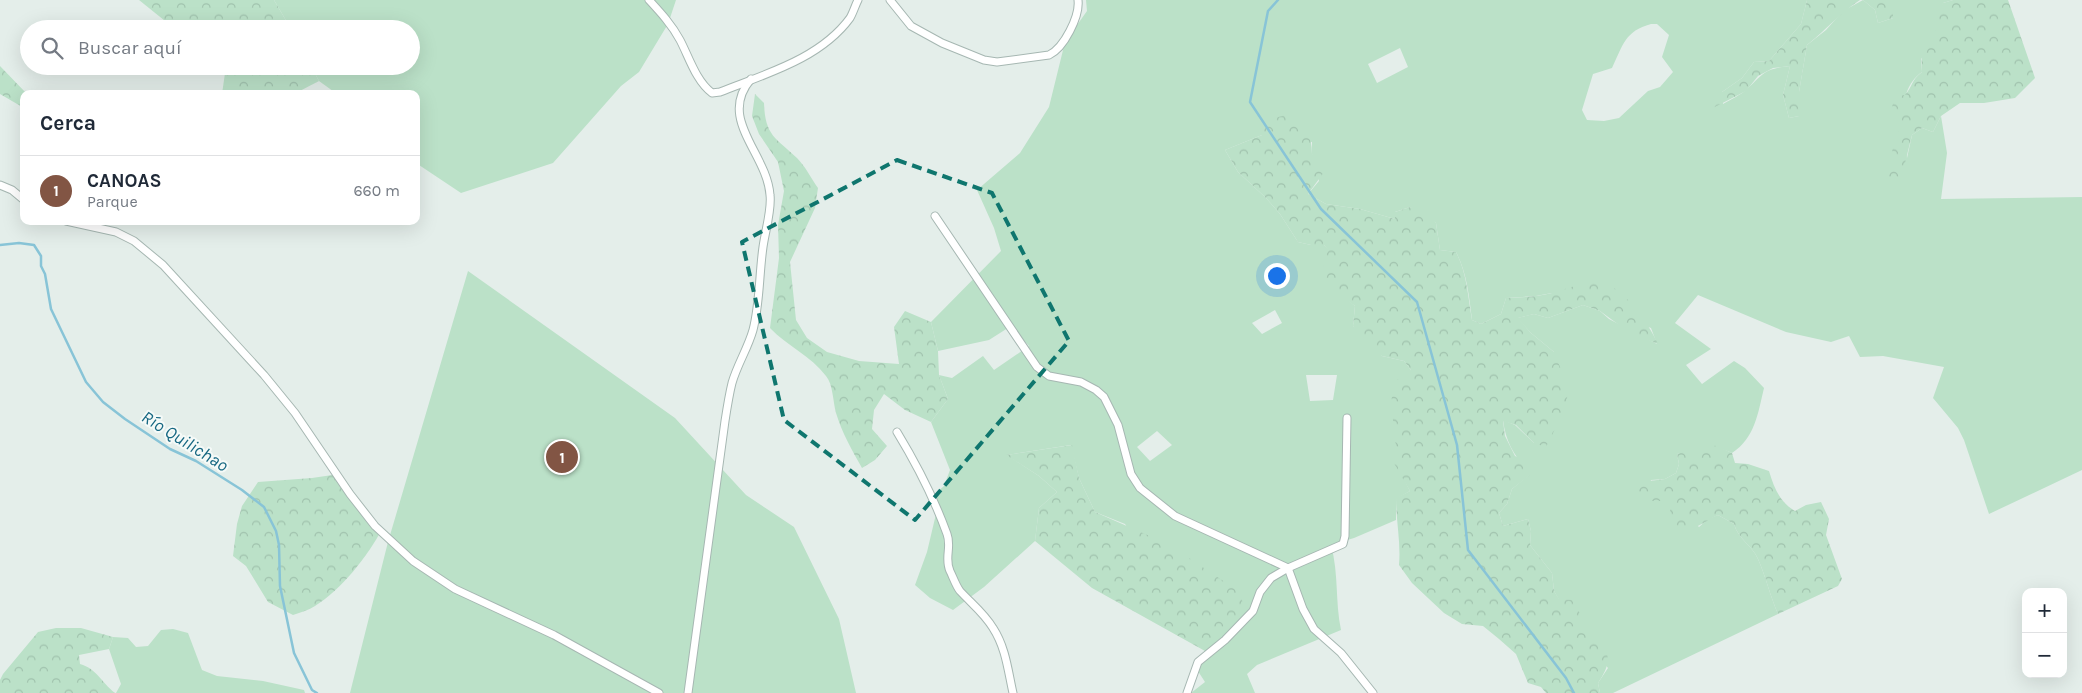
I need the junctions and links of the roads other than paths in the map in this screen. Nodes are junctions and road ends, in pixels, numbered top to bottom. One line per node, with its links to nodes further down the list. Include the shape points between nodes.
1 (649, 0): 5 (street, via 670,24 712,93)
2 (858, 0): 5 (street, via 850,17 832,37 797,60)
3 (890, 0): 4 (street, via 911,26 942,43 997,62 1056,52 1074,22)
4 (1078, 0)
5 (751, 79): 14 (street, via 741,92 738,112 766,180 770,198 759,299 752,330 733,382 725,421)
6 (0, 185): 7 (street)
7 (20, 197)
8 (935, 216): 12 (street, via 1037,367 1049,376 1081,382 1104,397 1118,426 1131,474 1140,488 1174,516)
9 (84, 225): 13 (street, via 116,232 134,241 163,265 295,413 368,518 413,561 455,589 554,635)
10 (1347, 418): 12 (street, via 1343,544)
11 (897, 432): 15 (street, via 930,491 948,534 946,561 958,588 994,629 1010,668)
12 (1288, 568): 16 (street, via 1271,578 1260,592 1253,611 1198,662); 17 (street, via 1314,629 1341,653)
13 (659, 693)
14 (688, 693)
15 (1013, 693)
16 (1187, 693)
17 (1373, 693)

